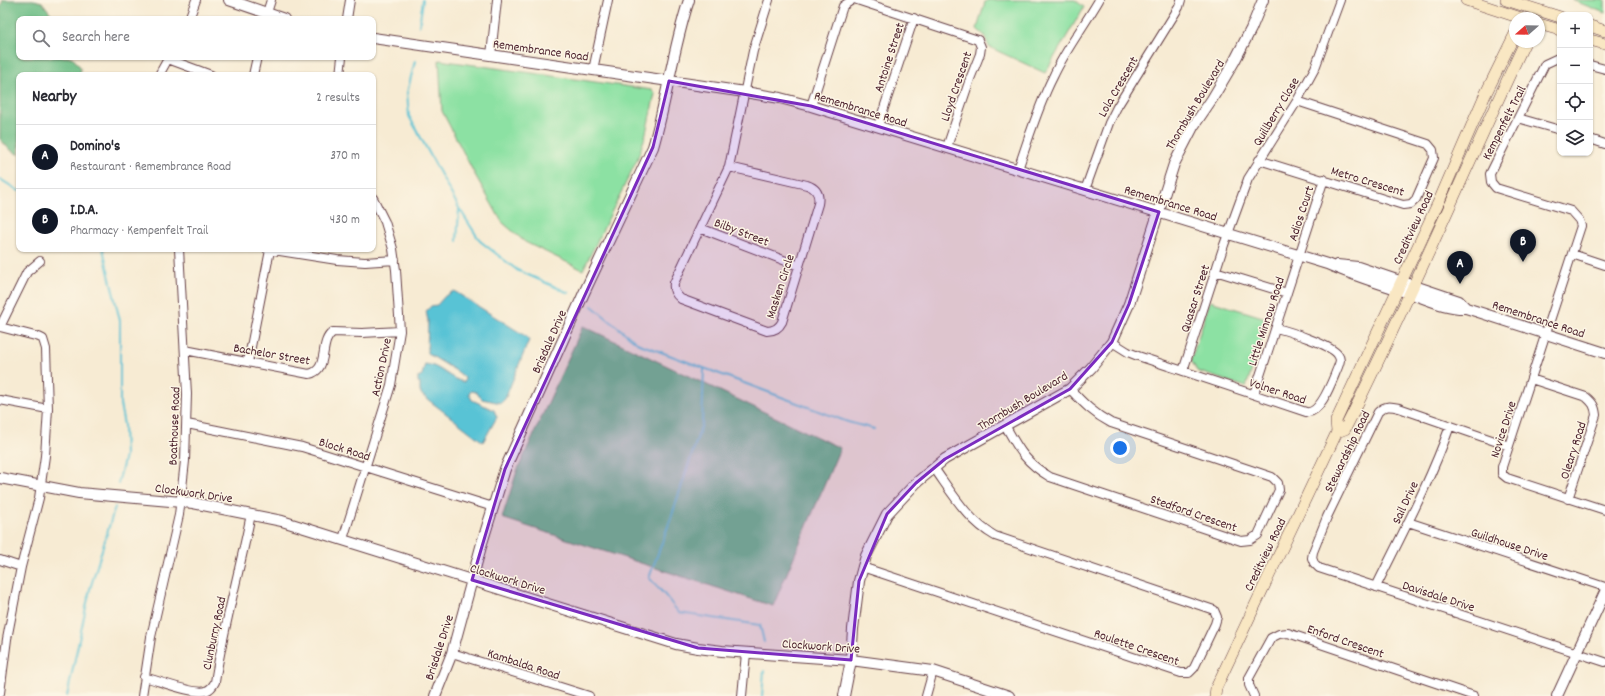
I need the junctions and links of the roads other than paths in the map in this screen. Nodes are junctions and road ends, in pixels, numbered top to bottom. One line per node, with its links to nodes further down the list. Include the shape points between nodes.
1 (196, 0): 23 (street)
2 (229, 0): 24 (street)
3 (271, 0): 24 (street)
4 (350, 0): 25 (street)
5 (496, 0): 37 (street)
6 (608, 0): 45 (street)
7 (689, 0): 50 (street, Brisdale Drive, via 680,27)
8 (769, 0): 51 (street, Masken Circle, via 753,51)
9 (852, 0): 53 (street, via 843,6)
10 (857, 0): 27 (street, Lloyd Crescent)
11 (1099, 0): 62 (street, via 1053,76 1040,104)
12 (1181, 0): 64 (street, Lola Crescent, via 1116,107)
13 (1263, 0): 67 (street, Thornbush Boulevard, via 1234,62 1193,127 1174,164)
14 (1340, 0): 52 (street, Quillberry Close, via 1315,68)
15 (1466, 0): 21 (main road)
16 (1506, 0): 18 (main road)
17 (1545, 0): 20 (main road)
18 (1529, 3): 19 (main road)
19 (1536, 12)
20 (1539, 12)
21 (1509, 14)
22 (1545, 15): 26 (main road)
23 (190, 16)
24 (266, 16)
25 (347, 16)
26 (1557, 17)
27 (914, 18): 55 (street, Antoine Street); 59 (street, Lloyd Crescent, via 972,37 978,40 980,47 980,54)
28 (1545, 26): 30 (main road)
29 (1593, 27): 31 (main road)
30 (1557, 29)
31 (1605, 31)
32 (376, 38): 37 (street, Remembrance Road)
33 (1593, 41): 34 (main road)
34 (1605, 44)
35 (1509, 46): 65 (main road, Creditview Road)
36 (1522, 48): 68 (main road, Creditview Road)
37 (491, 55): 45 (street, Remembrance Road)
38 (1557, 58): 54 (street, Kempenfelt Trail, via 1545,64)
39 (167, 60): 46 (street)
40 (173, 60): 47 (street)
41 (256, 60): 48 (street)
42 (342, 60): 49 (street)
43 (1593, 66): 44 (street)
44 (1605, 69)
45 (593, 70): 50 (street, Remembrance Road)
46 (161, 72)
47 (203, 72)
48 (253, 72)
49 (340, 72)
50 (669, 81): 51 (street, Remembrance Road); 109 (street, Brisdale Drive, via 653,147 516,444)
51 (745, 92): 53 (street, Remembrance Road); 61 (street, Masken Circle)
52 (1296, 101): 60 (street, Quillberry Close); 63 (street, Metro Crescent, via 1425,142 1433,150 1434,158 1416,199 1411,204 1403,205)
53 (811, 106): 55 (street, Remembrance Road)
54 (1518, 118): 56 (street); 74 (street, Kempenfelt Trail, via 1490,174 1491,182 1496,188 1571,211 1576,215 1581,226)
55 (878, 126): 59 (street, Remembrance Road)
56 (1557, 129)
57 (1593, 140): 58 (street)
58 (1605, 144)
59 (947, 147): 62 (street, Remembrance Road)
60 (1259, 160): 63 (street, Metro Crescent); 70 (street, Quillberry Close, via 1248,179)
61 (729, 167): 69 (street, Masken Circle); 79 (street, Masken Circle, via 807,185 816,191 818,204)
62 (1018, 169): 64 (street, Remembrance Road)
63 (1324, 179): 75 (street, Adios Court)
64 (1086, 190): 67 (street, Remembrance Road)
65 (1440, 199): 68 (main road, via 1440,215); 81 (main road, Creditview Road)
66 (376, 204): 76 (street, Action Drive, via 388,230)
67 (1159, 212): 70 (street, Remembrance Road); 88 (street, Thornbush Boulevard, via 1129,304)
68 (1444, 221): 82 (main road, Creditview Road)
69 (700, 228): 79 (street, Bilby Street); 79 (street, Masken Circle, via 674,283 673,288 681,298 767,331 774,330 782,322)
70 (1228, 233): 75 (street, Remembrance Road); 80 (street, Quasar Street)
71 (179, 252): 89 (street, Boathouse Road)
72 (268, 252): 91 (street)
73 (288, 252): 76 (street, via 344,261)
74 (1572, 254): 78 (street); 87 (street, Kempenfelt Trail)
75 (1299, 255): 81 (street, Remembrance Road, via 1327,264 1358,267); 83 (street, Little Minnow Road)
76 (395, 260): 86 (street, Action Drive)
77 (40, 261): 84 (street, via 27,272)
78 (1605, 265)
79 (799, 266)
80 (1215, 271): 83 (street); 92 (street, Quasar Street)
81 (1400, 286): 82 (street, Remembrance Road); 101 (main road, Creditview Road, via 1336,421)
82 (1412, 290): 87 (street, Remembrance Road, via 1456,308 1466,308); 101 (main road, Creditview Road, via 1345,430)
83 (1286, 293): 85 (street, Little Minnow Road)
84 (0, 327): 97 (street, via 43,339 46,349)
85 (1276, 328): 95 (street, Little Minnow Road); 95 (street, Volner Road, via 1334,351 1340,361 1338,367 1320,406 1310,413)
86 (400, 331): 91 (street, Bachelor Street, via 333,332 326,339 321,366 314,373); 103 (street, Action Drive, via 391,385)
87 (1546, 334): 90 (street, Remembrance Road); 93 (street, Novice Drive)
88 (1112, 342): 92 (street, Volner Road, via 1128,352); 94 (street, Thornbush Boulevard, via 1091,368)
89 (185, 350): 91 (street, Bachelor Street); 98 (street, Boathouse Road)
90 (1605, 353)
91 (248, 362)
92 (1183, 371): 95 (street, Volner Road)
93 (1531, 379): 102 (street, Novice Drive); 107 (street, Oleary Road, via 1586,397 1594,403 1596,409)
94 (1070, 388): 99 (street, Thornbush Boulevard); 99 (street, Stedford Crescent, via 1085,406 1111,423 1272,477 1278,483 1279,490 1258,535 1250,540 1241,541 1050,477 1029,462)
95 (1254, 394)
96 (0, 400): 97 (street)
97 (48, 410): 106 (street)
98 (187, 424): 103 (street, Block Road, via 296,446); 108 (street, Boathouse Road)
99 (1005, 426): 104 (street, Thornbush Boulevard)
100 (1450, 426): 102 (street, Stewardship Road); 112 (street, Stewardship Road, via 1398,408 1386,406 1381,409); 113 (street, Sail Drive)
101 (1337, 432): 131 (main road, Creditview Road)
102 (1509, 446): 107 (street, Novice Drive, via 1502,474)
103 (365, 467): 109 (street, Block Road); 114 (street, Action Drive)
104 (934, 468): 117 (street, Thornbush Boulevard, via 887,514); 117 (street, Roulette Crescent, via 972,520 995,536 1214,610 1217,618 1215,624 1194,668 1189,673 1181,673)
105 (0, 478): 106 (street, Clockwork Drive)
106 (41, 485): 108 (street, Clockwork Drive, via 79,493); 116 (street)
107 (1568, 499): 110 (street, Novice Drive)
108 (180, 502): 111 (street, Clockwork Drive); 129 (street, Boathouse Road, via 174,542)
109 (493, 507): 118 (street, Brisdale Drive)
110 (1605, 510)
111 (252, 514): 114 (street, Clockwork Drive); 129 (street, Clunburry Road, via 213,687 200,691)
112 (1327, 517): 119 (street, Davisdale Drive, via 1313,552 1314,563 1319,568)
113 (1408, 522): 119 (street, Sail Drive); 120 (street, Guildhouse Drive)
114 (343, 539): 118 (street, Clockwork Drive)
115 (0, 560): 116 (street)
116 (21, 567): 122 (street)
117 (862, 568): 126 (street, Thornbush Boulevard, via 856,595)
118 (472, 580): 124 (street, Brisdale Drive); 125 (street, Clockwork Drive, via 676,644)
119 (1376, 587): 123 (street, Davisdale Drive)
120 (1605, 587)
121 (1605, 592): 123 (street)
122 (3, 638): 130 (street)
123 (1577, 652): 127 (street, Davisdale Drive); 141 (street)
124 (452, 653): 133 (street, Brisdale Drive); 134 (street, Kambalda Road)
125 (746, 653): 126 (street, Clockwork Drive); 135 (street)
126 (851, 660): 128 (street, Clockwork Drive); 136 (street, Thornbush Boulevard)
127 (1605, 662)
128 (933, 671): 137 (street); 138 (street, Clockwork Drive)
129 (144, 677): 132 (street, Boathouse Road)
130 (0, 693)
131 (1213, 693)
132 (142, 696)
133 (436, 696)
134 (589, 696)
135 (742, 696)
136 (844, 696)
137 (926, 696)
138 (1009, 696)
139 (1254, 696): 140 (street, Enford Crescent, via 1249,678 1271,638 1288,633)
140 (1474, 696)
141 (1557, 696)

